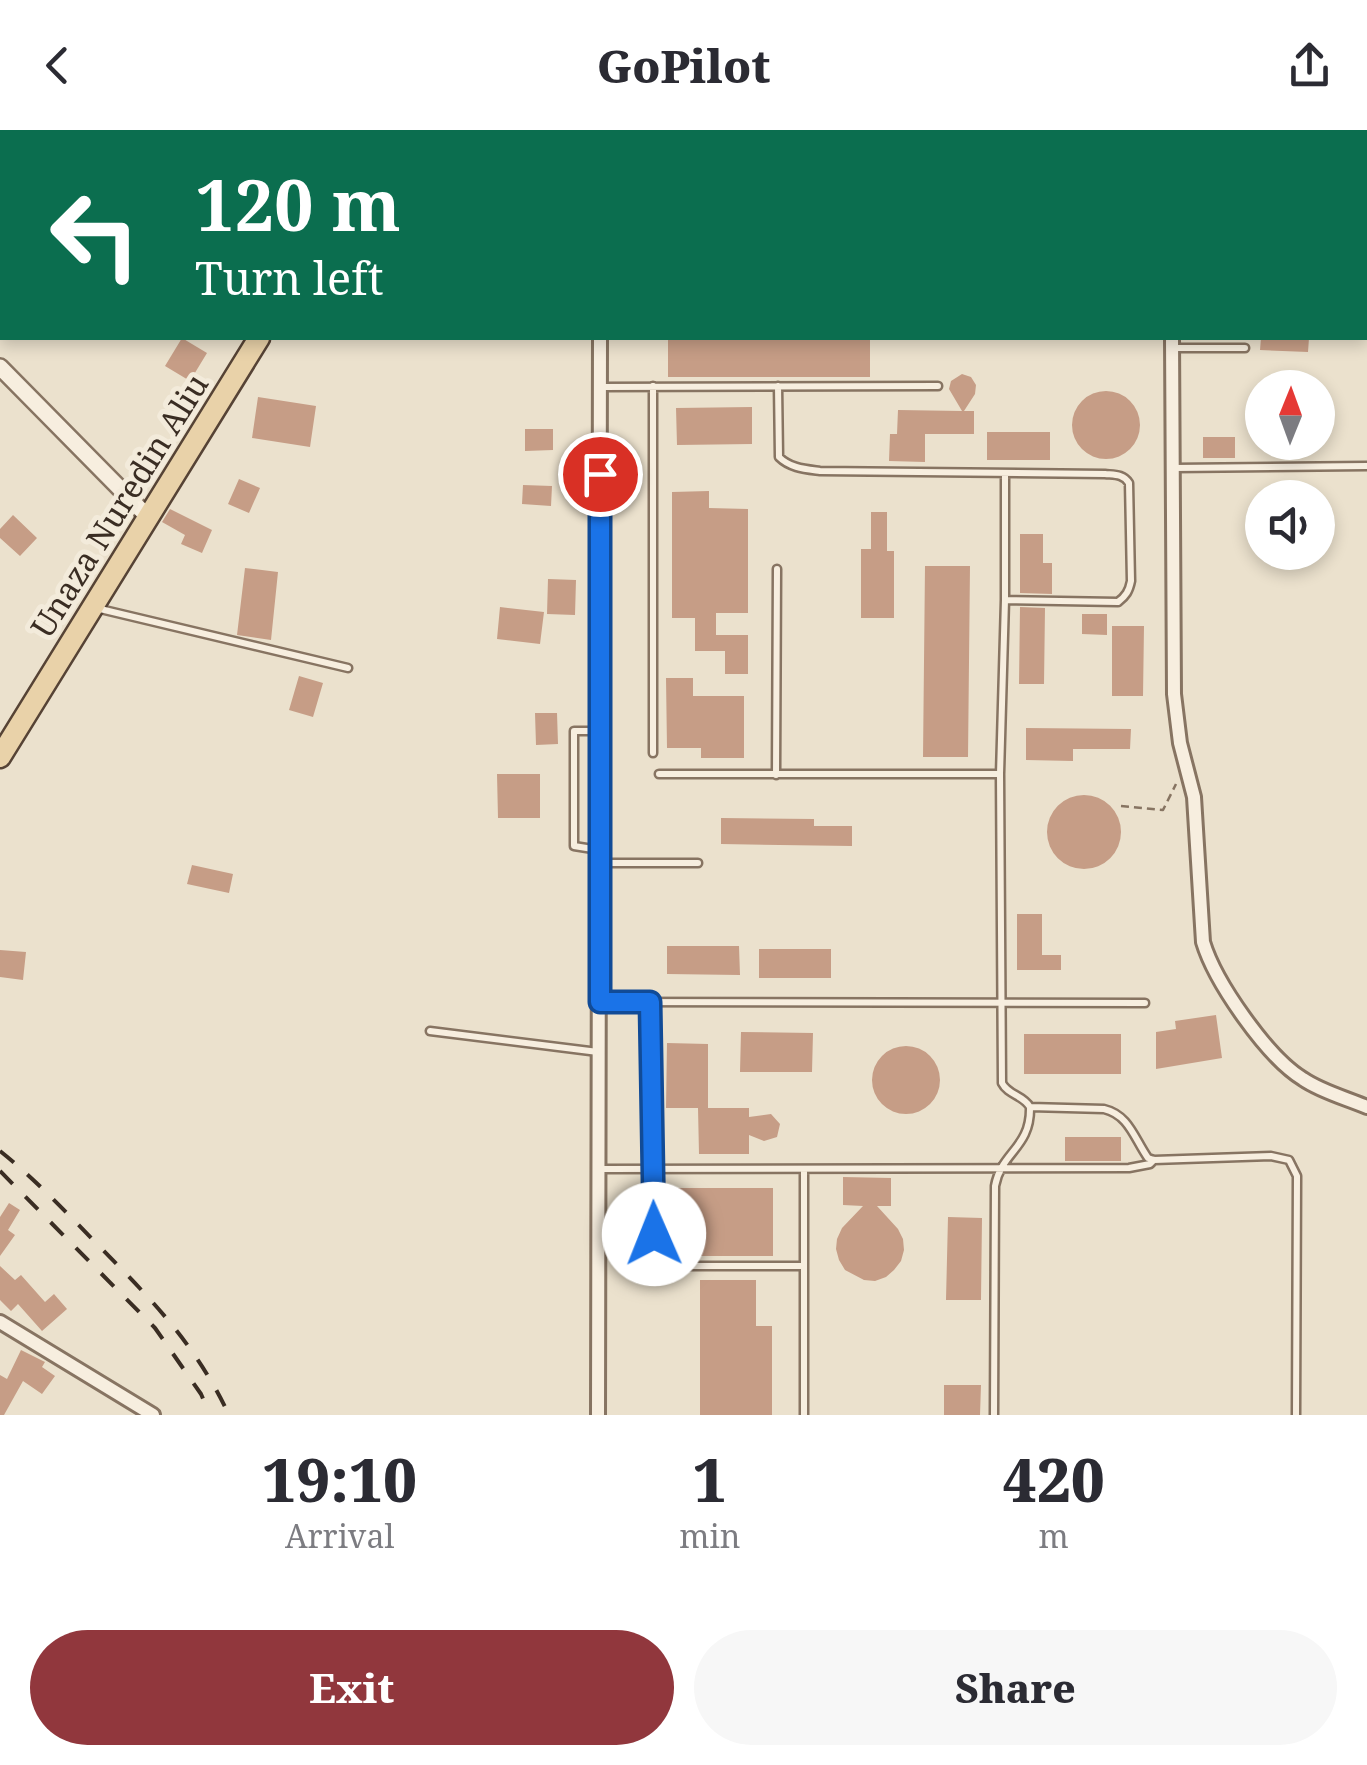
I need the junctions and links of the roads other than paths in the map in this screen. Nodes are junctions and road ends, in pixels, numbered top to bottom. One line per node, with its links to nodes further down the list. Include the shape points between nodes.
1 (257, 340): 13 (main road, Unaza Nuredin Aliu)
2 (600, 340): 9 (street)
3 (1172, 343): 4 (lane); 11 (street)
4 (1246, 348)
5 (0, 366): 13 (street)
6 (653, 386): 7 (lane); 9 (lane); 19 (lane)
7 (778, 386): 8 (lane); 12 (lane, via 779,457 786,464 820,471)
8 (938, 386)
9 (600, 387): 18 (street)
10 (1367, 466): 11 (lane)
11 (1173, 468): 33 (street, via 1175,718 1194,797 1203,942 1209,961 1289,1070)
12 (1005, 474): 15 (lane); 15 (lane, via 1125,478 1131,582 1118,602)
13 (148, 518): 16 (main road, Unaza Nuredin Aliu)
14 (776, 569): 23 (lane)
15 (1005, 600): 22 (lane)
16 (93, 607): 17 (lane); 20 (main road, Unaza Nuredin Aliu)
17 (348, 668)
18 (600, 731): 24 (street); 24 (lane, via 574,731 574,846)
19 (653, 753)
20 (0, 757)
21 (659, 774): 23 (lane)
22 (1000, 774): 23 (lane); 29 (lane)
23 (776, 776)
24 (600, 856): 25 (lane); 26 (street)
25 (698, 863)
26 (600, 1002): 27 (lane); 31 (street)
27 (650, 1002): 29 (lane); 37 (lane)
28 (1145, 1002): 29 (lane)
29 (1002, 1003): 32 (lane, via 1002,1083)
30 (430, 1032): 31 (lane)
31 (600, 1052): 36 (street)
32 (1030, 1107): 34 (lane, via 1116,1112); 35 (lane, via 1028,1132)
33 (1367, 1107)
34 (1154, 1160): 35 (lane, via 1129,1168); 45 (lane, via 1271,1156 1294,1166)
35 (1000, 1168): 38 (lane); 44 (lane, via 994,1186)
36 (598, 1169): 37 (lane); 42 (street)
37 (653, 1169): 38 (lane); 39 (lane, via 654,1266)
38 (804, 1169): 39 (lane)
39 (804, 1266): 43 (lane)
40 (1, 1325): 41 (street)
41 (153, 1415)
42 (598, 1415)
43 (804, 1415)
44 (994, 1415)
45 (1296, 1415)

